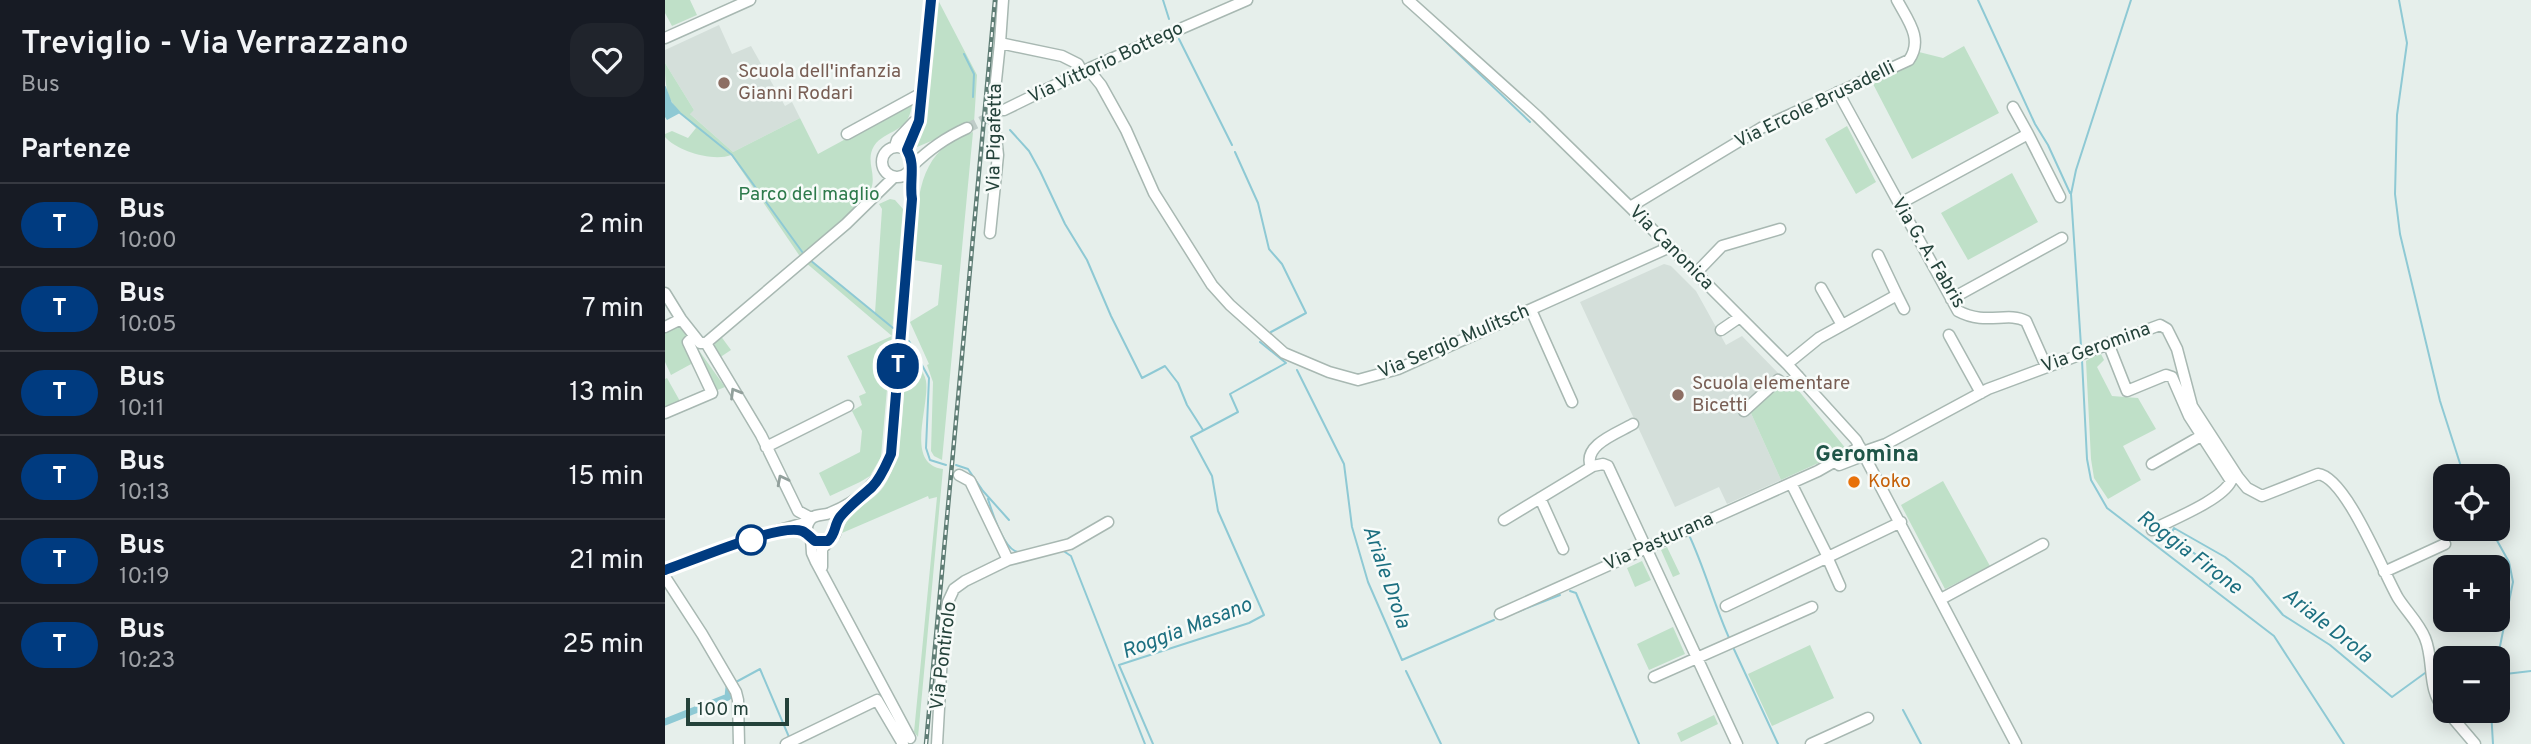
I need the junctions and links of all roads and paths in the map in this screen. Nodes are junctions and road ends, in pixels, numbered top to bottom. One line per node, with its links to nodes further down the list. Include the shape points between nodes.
1 (750, 0): 7 (street)
2 (931, 0): 11 (street)
3 (1003, 0): 8 (street, Via Pigafetta)
4 (1247, 0): 9 (street, Via Vittorio Bottego)
5 (1408, 0): 28 (street, Via Canonica)
6 (1897, 0): 10 (street, Via Ercole Brusadelli, via 1915,37 1913,53 1901,64)
7 (667, 33)
8 (1000, 43): 9 (street, via 1062,56); 30 (street, Via Pigafetta, via 993,109 998,155)
9 (1085, 71): 13 (street, Via Vittorio Bottego); 40 (street, Via Sergio Mulitsch, via 1112,103 1154,193 1212,285 1284,352 1359,380 1398,369)
10 (1838, 92): 27 (street, Via G. A. Fabris); 28 (street, Via Ercole Brusadelli, via 1761,128)
11 (922, 93): 14 (street); 16 (street)
12 (2013, 107): 17 (street)
13 (1004, 110)
14 (919, 117): 18 (street); 20 (street)
15 (967, 128): 19 (street)
16 (847, 134)
17 (2028, 134): 26 (street); 27 (street)
18 (895, 146): 20 (street); 22 (street, via 883,155)
19 (928, 149): 20 (street); 21 (street)
20 (908, 151): 21 (street)
21 (911, 167): 23 (street); 25 (street)
22 (883, 170): 23 (street); 24 (street)
23 (895, 177): 24 (street); 25 (street)
24 (881, 191): 48 (street)
25 (911, 192): 66 (street, via 891,454 881,476)
26 (2060, 197)
27 (1899, 204): 38 (street, Via G. A. Fabris)
28 (1630, 207): 32 (street, Via Canonica)
29 (1780, 229): 34 (street, via 1721,246)
30 (990, 233)
31 (2062, 237): 38 (street)
32 (1670, 247): 34 (street, Via Canonica); 40 (street, Via Sergio Mulitsch)
33 (1878, 256): 37 (street)
34 (1696, 273): 41 (street, Via Canonica)
35 (1821, 288): 43 (street)
36 (665, 293): 42 (street)
37 (1897, 295): 39 (street); 43 (street)
38 (1951, 299): 51 (street, Via G. A. Fabris, via 1958,311 1972,317 2027,321)
39 (1904, 309)
40 (1531, 310): 54 (street)
41 (1740, 317): 45 (street); 50 (street, Via Canonica)
42 (681, 319): 44 (street); 47 (street)
43 (1842, 325): 50 (street)
44 (665, 327)
45 (1721, 330)
46 (1949, 335): 53 (street)
47 (694, 336): 48 (street); 57 (street, via 688,342 712,393)
48 (706, 343): 60 (street, one-way to 48)
49 (2108, 343): 51 (street, Via Geromina); 59 (street, via 2127,391 2168,375); 86 (street, Via Geromina, via 2159,324 2167,330 2181,359 2192,406 2247,488 2262,496 2309,476 2326,475 2346,498)
50 (1787, 364): 52 (street, Via Canonica)
51 (2046, 366): 53 (street, Via Geromina)
52 (1798, 376): 56 (street, via 1786,385 1778,380); 61 (street, Via Canonica)
53 (1981, 393): 61 (street, Via Geromina)
54 (1572, 402)
55 (848, 406): 60 (street)
56 (1744, 411)
57 (665, 413)
58 (1633, 424): 63 (street, via 1592,449)
59 (2201, 436): 62 (street); 74 (street, via 2230,484)
60 (766, 447): 69 (street, one-way to 60, via 798,511)
61 (1864, 454): 65 (street, Via Pasturana); 72 (street, Via Canonica)
62 (2152, 464)
63 (1591, 467): 67 (street); 80 (street, via 1604,464 1611,470)
64 (959, 475): 83 (street, via 970,481)
65 (1791, 482): 80 (street, Via Pasturana); 82 (street)
66 (859, 496): 68 (street); 73 (street, via 838,519)
67 (1540, 498): 70 (street); 81 (street)
68 (825, 515): 69 (street); 73 (street)
69 (810, 520): 75 (street); 76 (street)
70 (1504, 520)
71 (1108, 522): 83 (street, Via Pontirolo, via 1070,544)
72 (1901, 522): 82 (street); 89 (street, Via Canonica)
73 (836, 529): 77 (street)
74 (2152, 530)
75 (769, 533): 76 (street, via 803,531); 84 (street)
76 (810, 537): 77 (street); 85 (street, via 812,553)
77 (828, 541): 85 (street, via 822,549)
78 (2043, 544): 89 (street)
79 (2445, 544): 86 (street)
80 (1645, 547): 92 (street, Via Pasturana); 93 (street)
81 (1563, 549)
82 (1828, 559): 88 (street); 90 (street)
83 (1008, 560): 101 (street, Via Pontirolo, via 965,581 949,595)
84 (665, 570)
85 (822, 570): 98 (street)
86 (2384, 572): 95 (street, Via Geromina, via 2427,640)
87 (665, 577): 99 (street, via 736,692)
88 (1840, 586)
89 (1941, 599): 104 (street, Via Canonica)
90 (1726, 606)
91 (1812, 607): 93 (street)
92 (1500, 614)
93 (1697, 658): 94 (street); 102 (street)
94 (1654, 677)
95 (2433, 682)
96 (1868, 718): 103 (street)
97 (2456, 723): 105 (street, Via Geromina)
98 (906, 741): 100 (street, via 877,700)
99 (740, 744)
100 (786, 744)
101 (937, 744)
102 (1737, 744)
103 (1811, 744)
104 (2016, 744)
105 (2475, 744)

